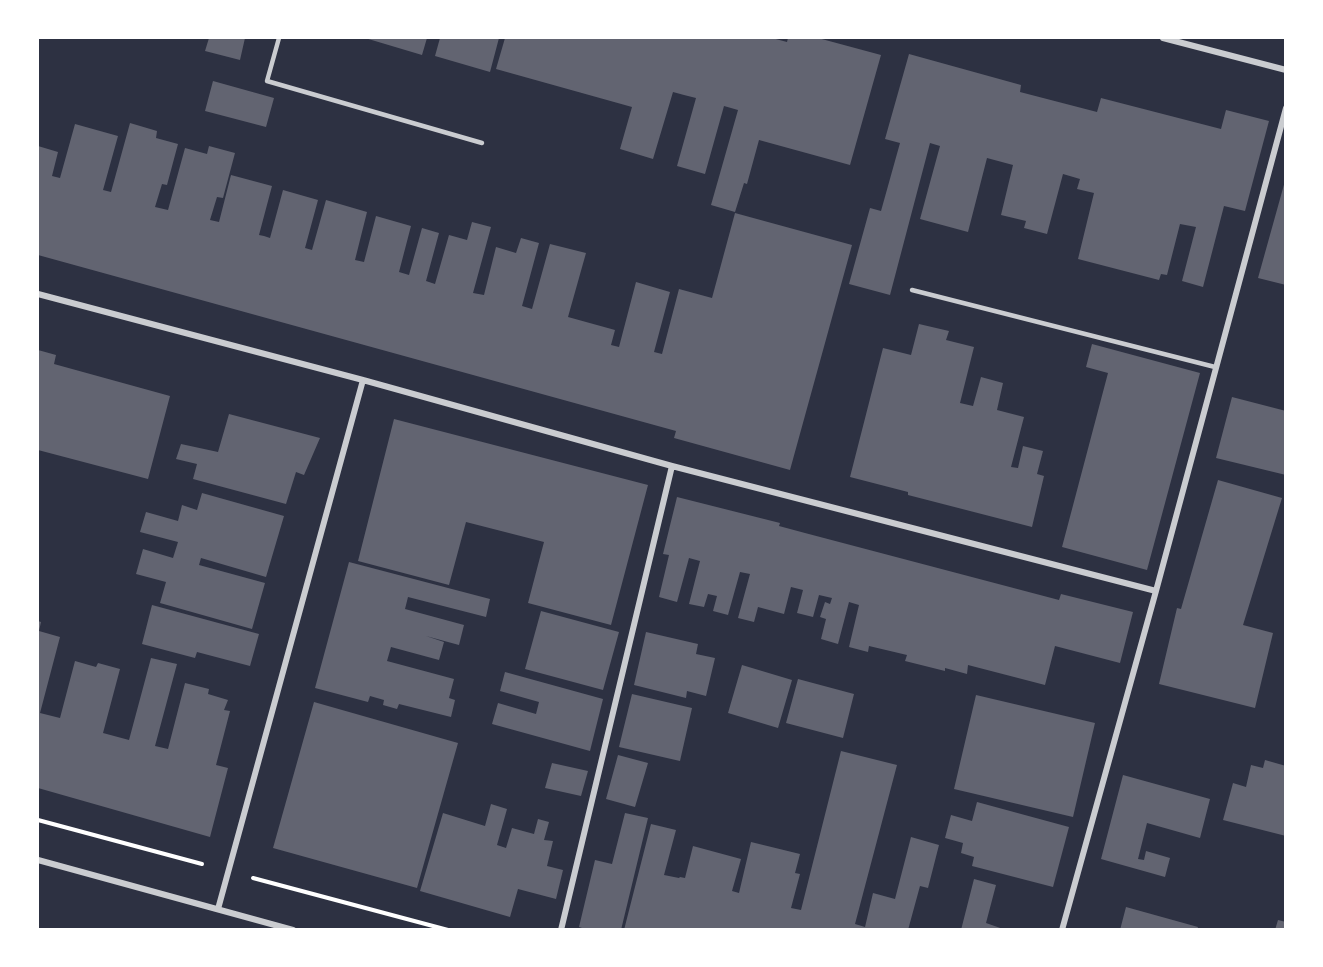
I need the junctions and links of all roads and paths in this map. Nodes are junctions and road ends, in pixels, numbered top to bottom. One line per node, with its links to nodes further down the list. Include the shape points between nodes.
1 (279, 38): 5 (lane, via 267,81)
2 (1163, 38): 3 (street)
3 (1286, 70)
4 (1286, 108): 8 (street)
5 (482, 143)
6 (912, 290): 8 (lane)
7 (38, 294): 9 (street)
8 (1215, 367): 11 (street)
9 (363, 380): 10 (street); 13 (street)
10 (672, 466): 11 (street); 15 (street)
11 (1156, 591): 16 (street)
12 (38, 860): 13 (street)
13 (218, 909): 14 (street)
14 (293, 930)
15 (561, 930)
16 (1062, 930)

